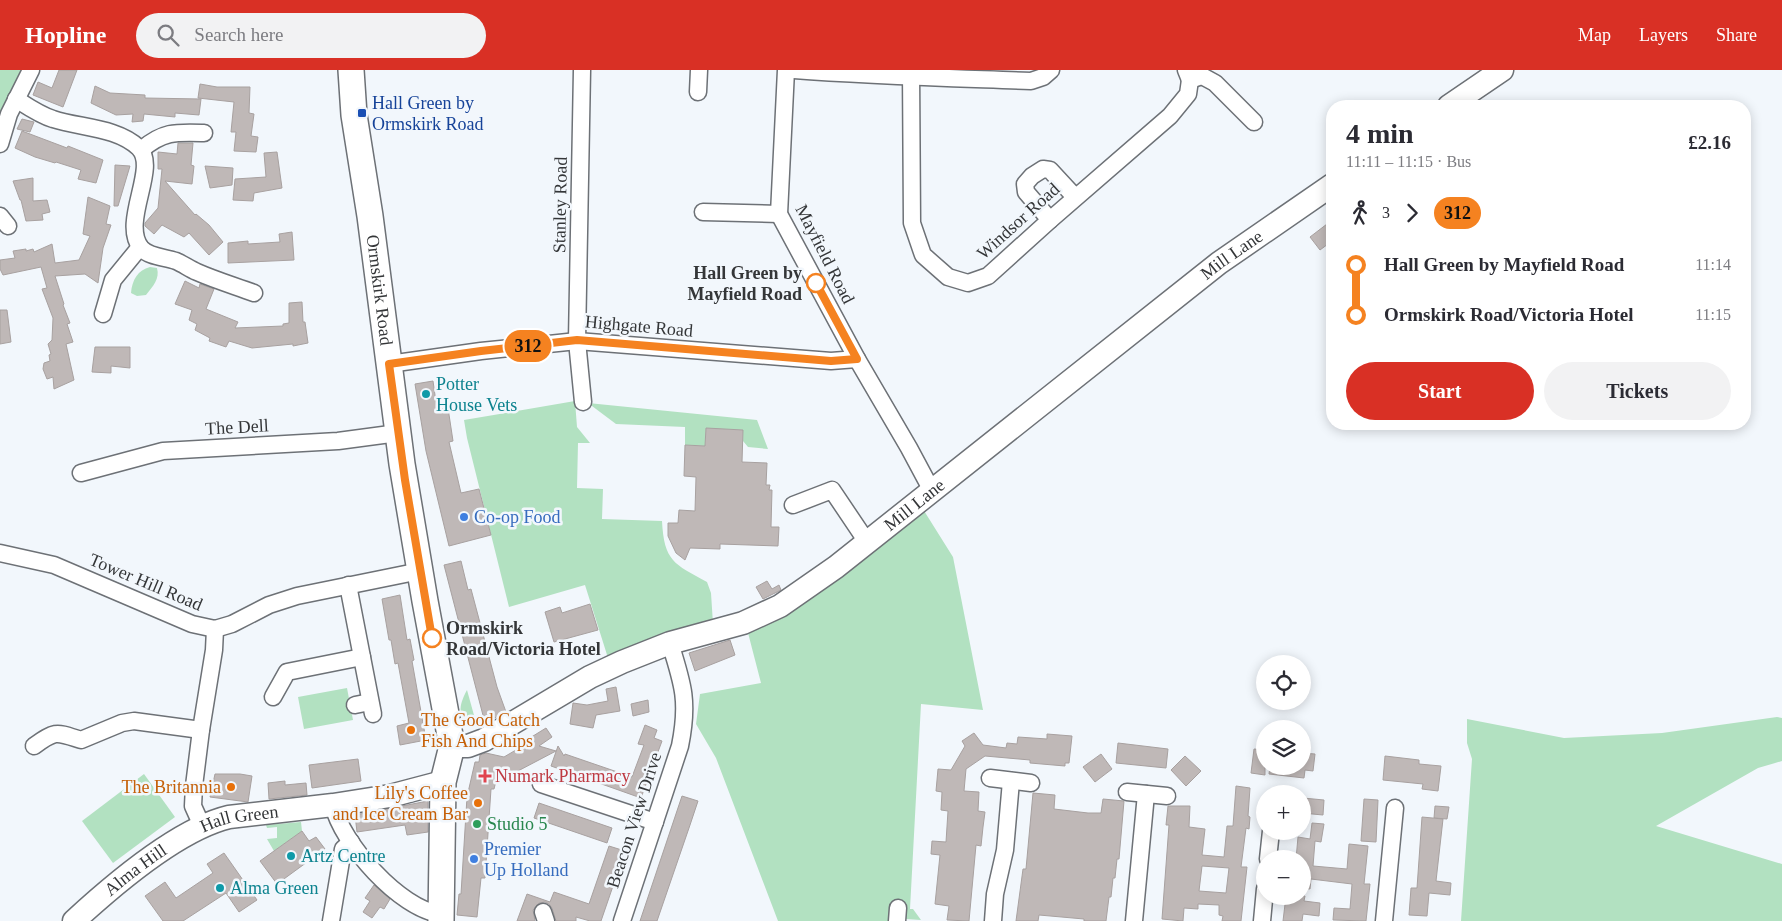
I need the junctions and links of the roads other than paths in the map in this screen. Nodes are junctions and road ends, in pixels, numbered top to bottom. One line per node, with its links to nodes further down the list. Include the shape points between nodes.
1 (31, 70): 13 (street)
2 (351, 70): 29 (main road, Ormskirk Road, via 354,115)
3 (582, 70): 27 (street, Stanley Road)
4 (699, 70): 12 (street)
5 (786, 70): 22 (street, Mayfield Road)
6 (794, 70): 9 (street, via 865,75)
7 (1051, 70): 10 (street, via 1031,81)
8 (1502, 70): 14 (street)
9 (911, 73): 10 (street); 23 (street, Windsor Road, via 912,223 924,255 948,277 968,283 988,276)
10 (946, 74)
11 (1195, 74): 15 (street, via 1215,83); 20 (street, Windsor Road, via 1188,94 1170,116)
12 (698, 92)
13 (16, 99): 17 (street, via 8,114); 18 (street, via 51,119 122,137)
14 (1458, 100)
15 (1254, 122)
16 (207, 133): 18 (street, via 166,134 153,139)
17 (0, 144)
18 (140, 150): 24 (street, via 145,170 135,222)
19 (1326, 189): 33 (street, Mill Lane, via 1219,263)
20 (1076, 197): 23 (street, Windsor Road); 23 (street, via 1050,170 1043,169 1032,176 1025,184 1026,192)
21 (703, 212): 22 (street)
22 (779, 214): 28 (street, Mayfield Road)
23 (1050, 220)
24 (140, 247): 25 (street, via 149,254 178,262); 26 (street, via 114,280)
25 (256, 294)
26 (104, 317)
27 (577, 340): 28 (street, Highgate Road, via 831,361); 29 (street, Highgate Road); 30 (street, Stanley Road)
28 (857, 359): 33 (street, Mayfield Road)
29 (389, 364): 31 (main road, Ormskirk Road)
30 (583, 402)
31 (398, 433): 32 (street, The Dell, via 338,441 163,451); 37 (main road, Ormskirk Road)
32 (81, 473)
33 (932, 491): 35 (street, Mill Lane)
34 (793, 505): 35 (street, via 838,488)
35 (868, 542): 40 (street, Mill Lane, via 780,606 743,623)
36 (0, 553): 39 (street, Tower Hill Road, via 54,565 192,624)
37 (420, 571): 38 (street, Tower Hill Road); 46 (main road, Ormskirk Road)
38 (348, 585): 39 (street, Tower Hill Road, via 268,605); 41 (street)
39 (215, 629): 44 (street, Hall Green)
40 (670, 643): 46 (street, Mill Lane, via 590,676 484,740 468,746); 57 (street, Beacon View Drive, via 683,682 684,724)
41 (362, 657): 42 (street, via 287,672); 43 (street)
42 (273, 696)
43 (366, 707)
44 (201, 730): 45 (street, via 134,721 81,740 61,733 51,735); 58 (street, Hall Green, via 193,806)
45 (34, 746)
46 (452, 746): 49 (main road)
47 (990, 778): 48 (street)
48 (1011, 781): 50 (street); 65 (street, via 1006,850 995,894)
49 (443, 782): 55 (street, Hall Green, via 390,796); 61 (main road)
50 (1031, 783)
51 (541, 784): 57 (street)
52 (1127, 792): 53 (street)
53 (1146, 794): 54 (street); 66 (street)
54 (1167, 796)
55 (333, 805): 58 (street, Hall Green, via 229,817); 59 (street)
56 (1395, 808): 68 (street)
57 (655, 822): 64 (street, Beacon View Drive)
58 (202, 826): 62 (street, Alma Hill, via 136,869)
59 (351, 842): 61 (street, via 369,868 397,892); 63 (street, via 343,849)
60 (1264, 905): 67 (street)
61 (441, 917)
62 (74, 921)
63 (331, 921)
64 (622, 921)
65 (993, 921)
66 (1134, 921)
67 (1262, 921)
68 (1384, 921)

